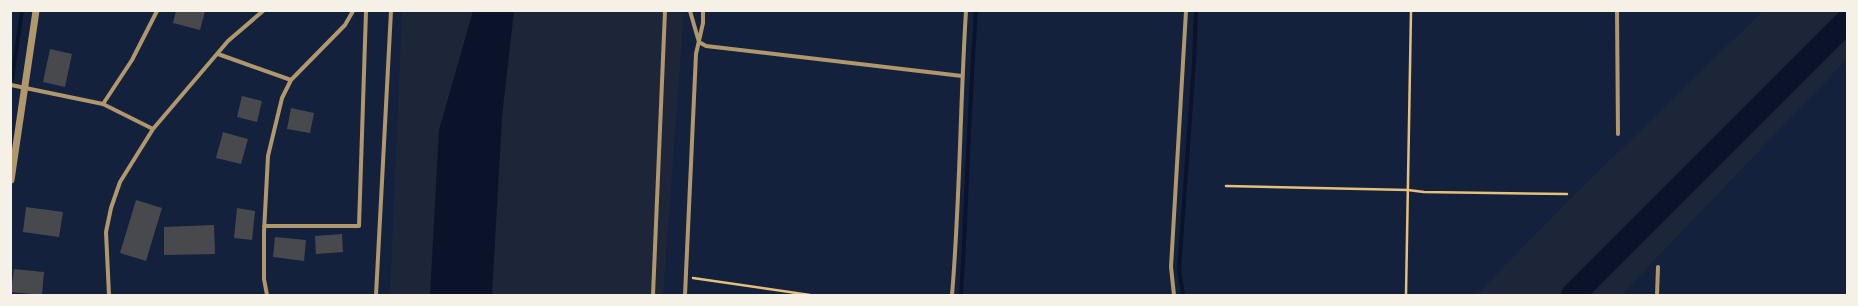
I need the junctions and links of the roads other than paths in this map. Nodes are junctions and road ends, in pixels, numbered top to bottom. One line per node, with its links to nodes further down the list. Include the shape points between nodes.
1 (36, 11): 18 (street)
2 (157, 11): 19 (street, via 132,60)
3 (263, 11): 14 (street, via 228,41)
4 (353, 11): 16 (street, via 345,25)
5 (366, 11): 23 (street, via 358,226)
6 (391, 11): 27 (street)
7 (666, 11): 28 (street)
8 (690, 11): 13 (street)
9 (703, 11): 13 (street)
10 (966, 11): 15 (street)
11 (1186, 11): 31 (street, via 1171,267)
12 (1617, 11): 21 (street)
13 (699, 42): 15 (street, via 706,46); 29 (street, via 696,54)
14 (218, 54): 16 (street); 20 (street)
15 (962, 76): 30 (street)
16 (291, 80): 23 (street, via 282,98 268,156)
17 (11, 86): 18 (street)
18 (25, 88): 19 (street); 22 (street)
19 (103, 104): 20 (street)
20 (153, 129): 25 (street, via 120,182 111,208 106,232)
21 (1618, 134)
22 (11, 180)
23 (264, 226): 26 (street, via 264,279)
24 (1658, 267): 32 (street)
25 (109, 295)
26 (267, 295)
27 (376, 295)
28 (653, 295)
29 (685, 295)
30 (952, 295)
31 (1174, 295)
32 (1658, 295)

